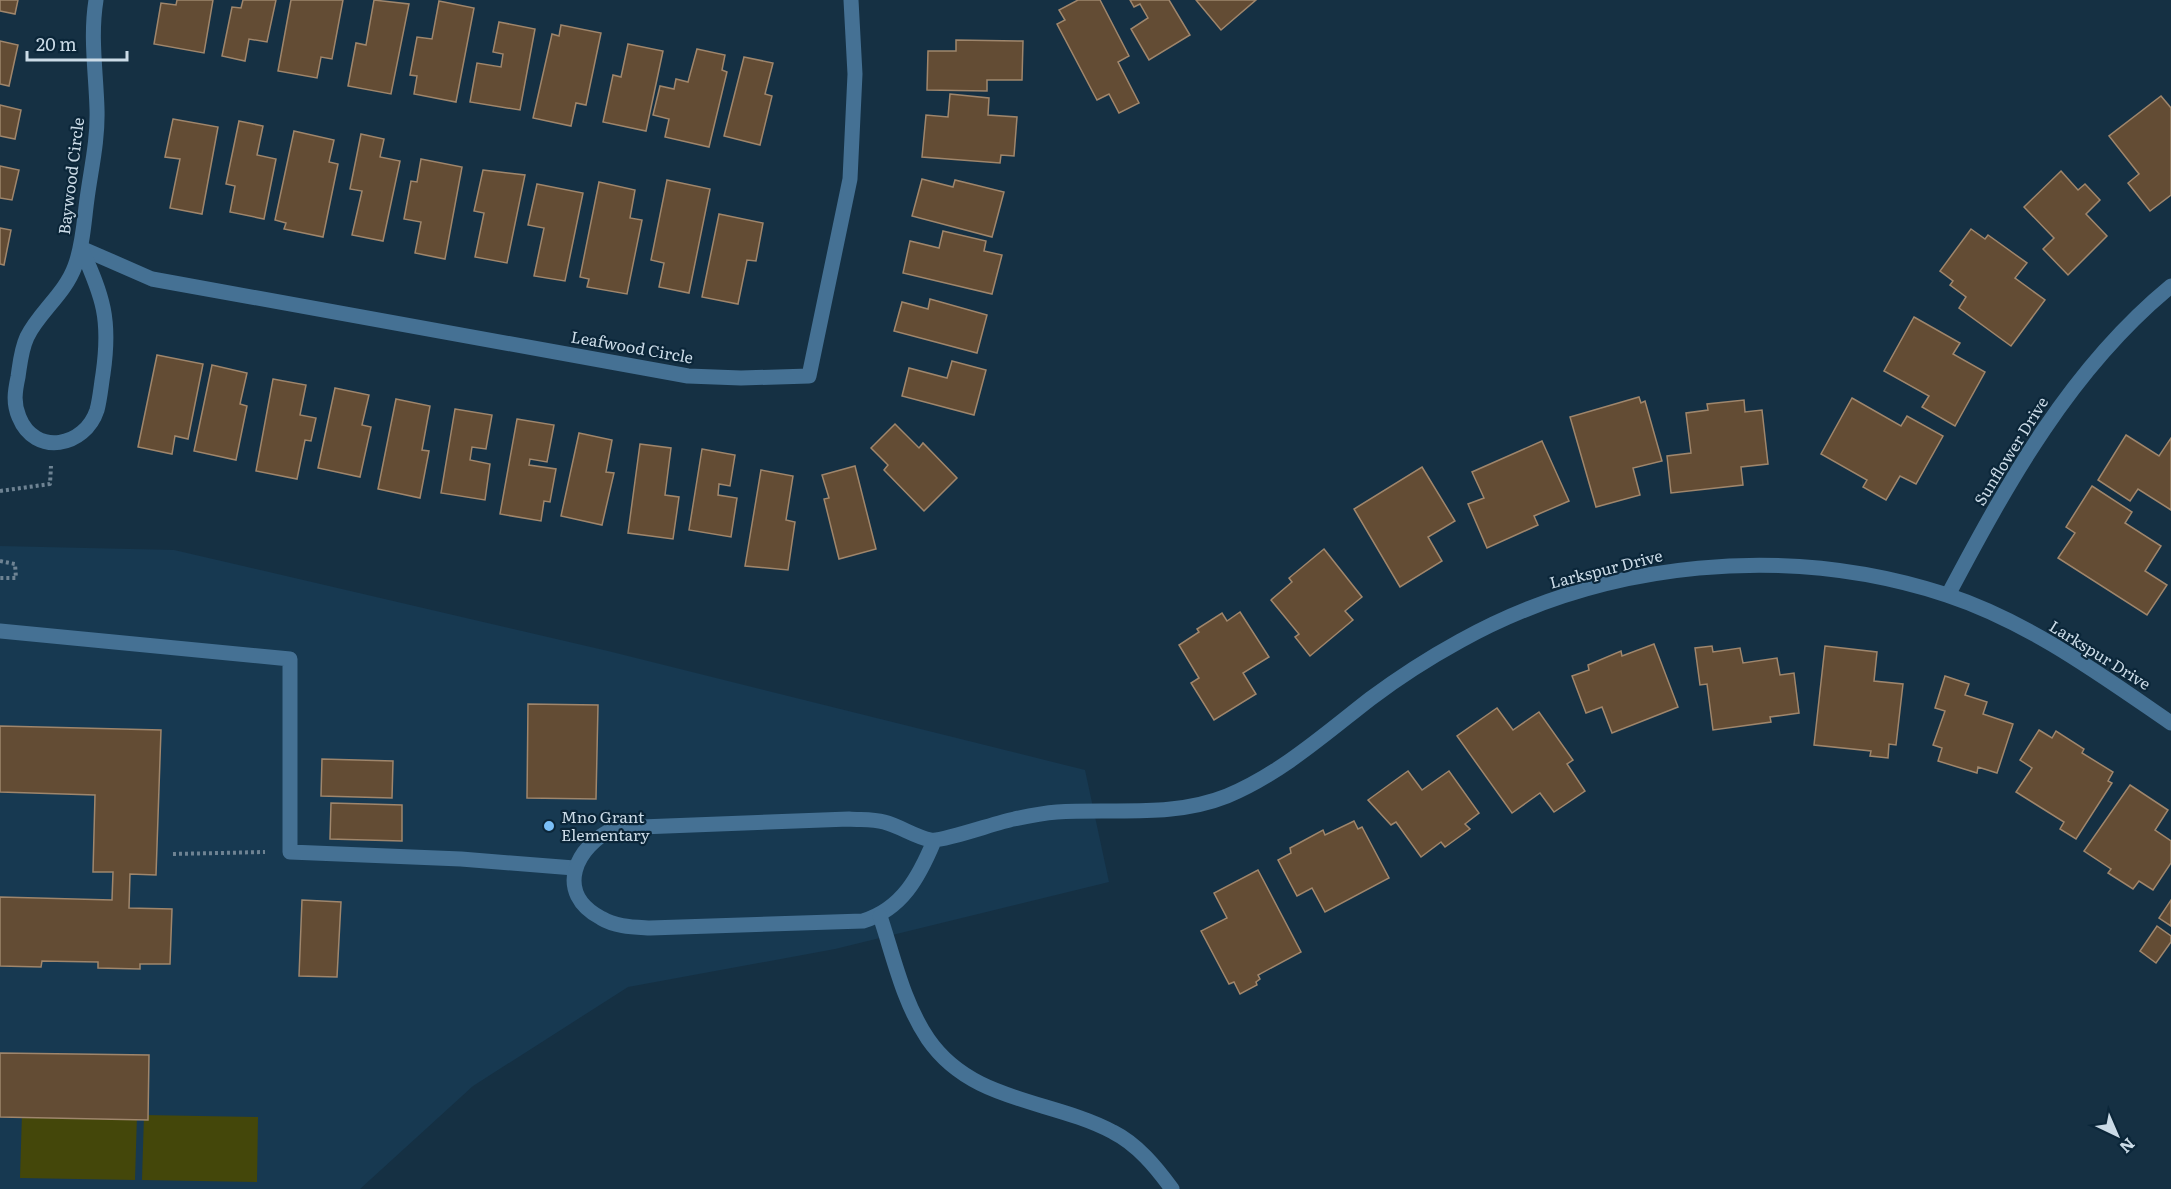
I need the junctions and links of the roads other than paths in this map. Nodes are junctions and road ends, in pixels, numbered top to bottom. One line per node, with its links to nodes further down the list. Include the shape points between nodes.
1 (96, 0): 3 (street, Baywood Circle, via 93,51 97,135)
2 (851, 0): 3 (street, Leafwood Circle, via 855,74 850,179 809,376 688,376 163,281)
3 (81, 248): 3 (street, Baywood Circle, via 100,289 106,313 99,400 90,424 81,433 61,444 49,443 27,430 14,397 27,336 62,291)
4 (2171, 286): 5 (street, Sunflower Drive, via 2124,330 2052,414)
5 (1948, 595): 7 (street, Larkspur Drive, via 2055,646); 8 (street, Larkspur Drive, via 1854,571 1775,565 1709,566 1605,585 1529,608 1462,639 1390,684 1308,748 1244,788 1209,802 1142,813 1055,812 1008,820)
6 (0, 631): 9 (street, via 290,658 290,852)
7 (2171, 723)
8 (934, 841): 9 (street, via 883,822 849,819 636,826 615,828 599,835); 10 (street, via 910,889)
9 (574, 868): 10 (street, via 579,900 602,919 620,925 650,928 847,923)
10 (880, 916): 11 (street, via 913,1014 930,1041 952,1064 987,1089 1115,1133 1140,1151)
11 (1172, 1189)

